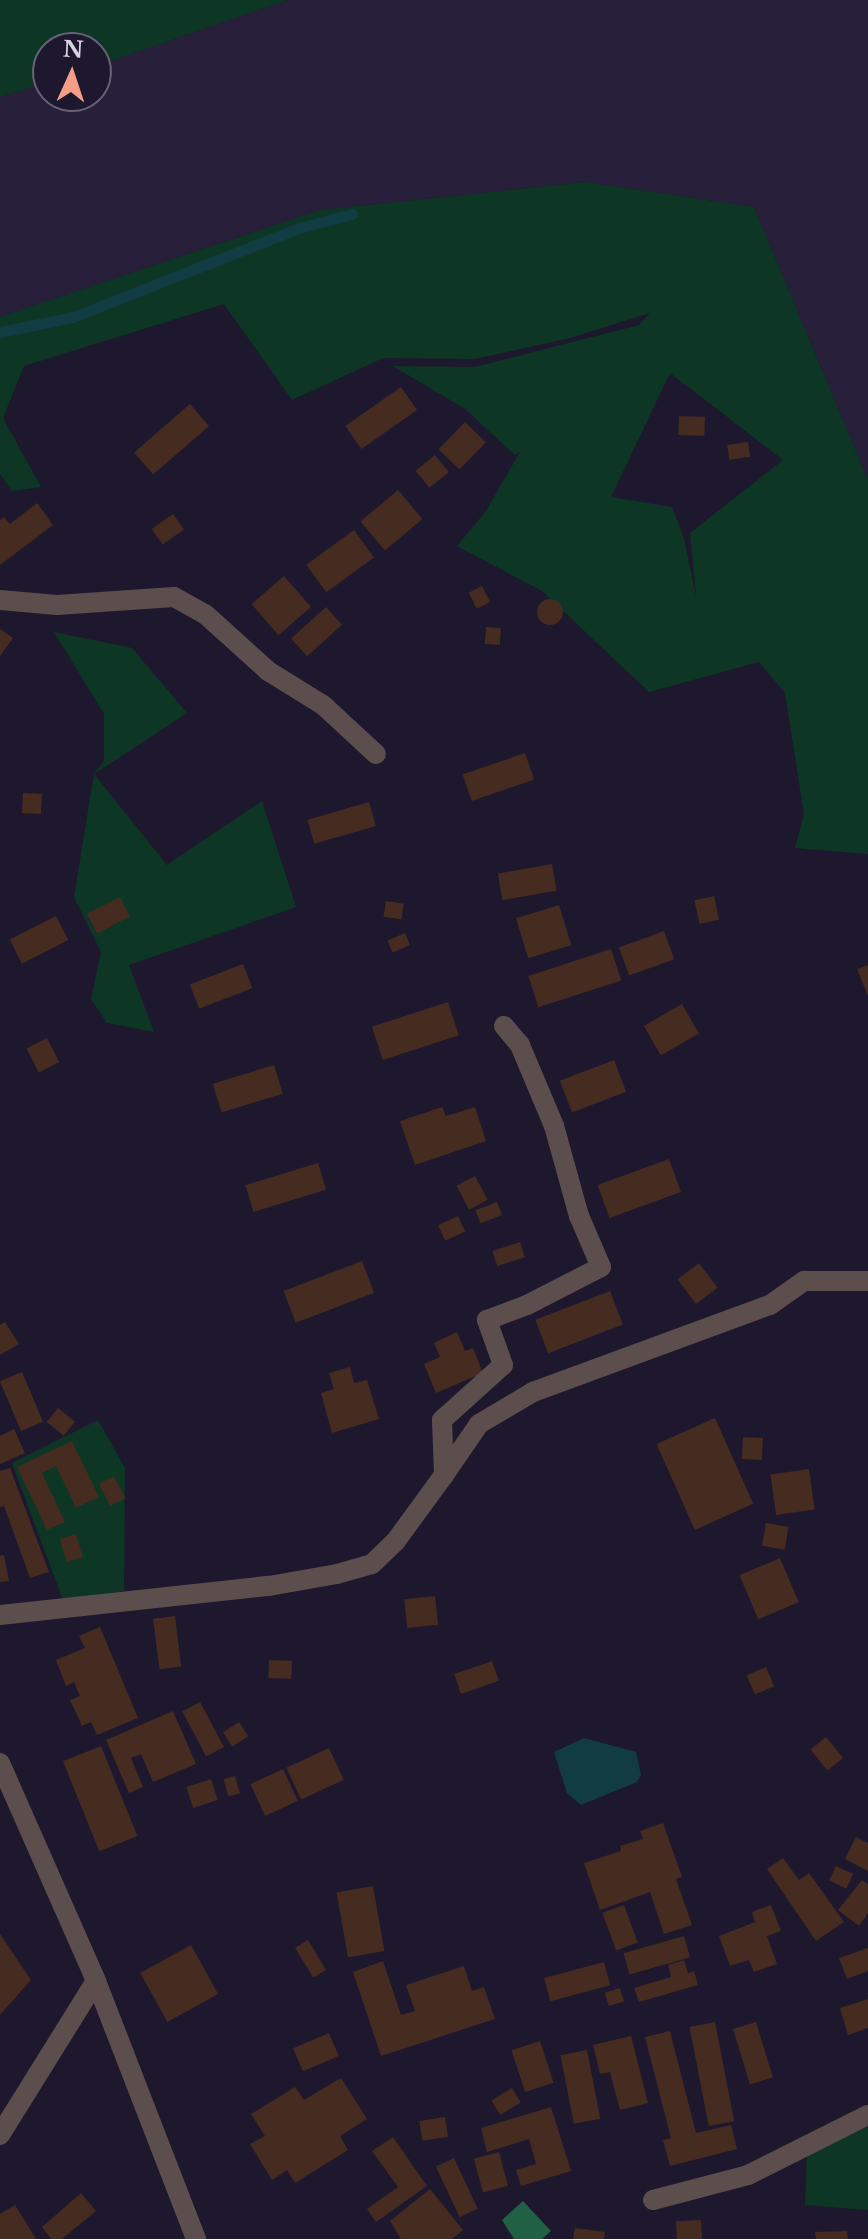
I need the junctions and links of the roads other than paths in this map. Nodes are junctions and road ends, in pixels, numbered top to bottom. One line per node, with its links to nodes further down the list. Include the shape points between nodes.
1 (0, 600): 2 (street, via 57,605 174,597 205,614 268,671 323,705)
2 (376, 754)
3 (504, 1026): 5 (street, via 520,1045 554,1126 579,1216 601,1267 487,1320 503,1365 442,1420)
4 (868, 1281): 5 (street, via 804,1281 770,1305 533,1392 479,1424)
5 (444, 1475): 6 (street, via 395,1542 372,1564 269,1586)
6 (0, 1615)
7 (0, 1763): 8 (street)
8 (96, 1981): 10 (street); 12 (street)
9 (868, 2115): 11 (street, via 748,2175)
10 (0, 2135)
11 (653, 2200)
12 (196, 2239)

